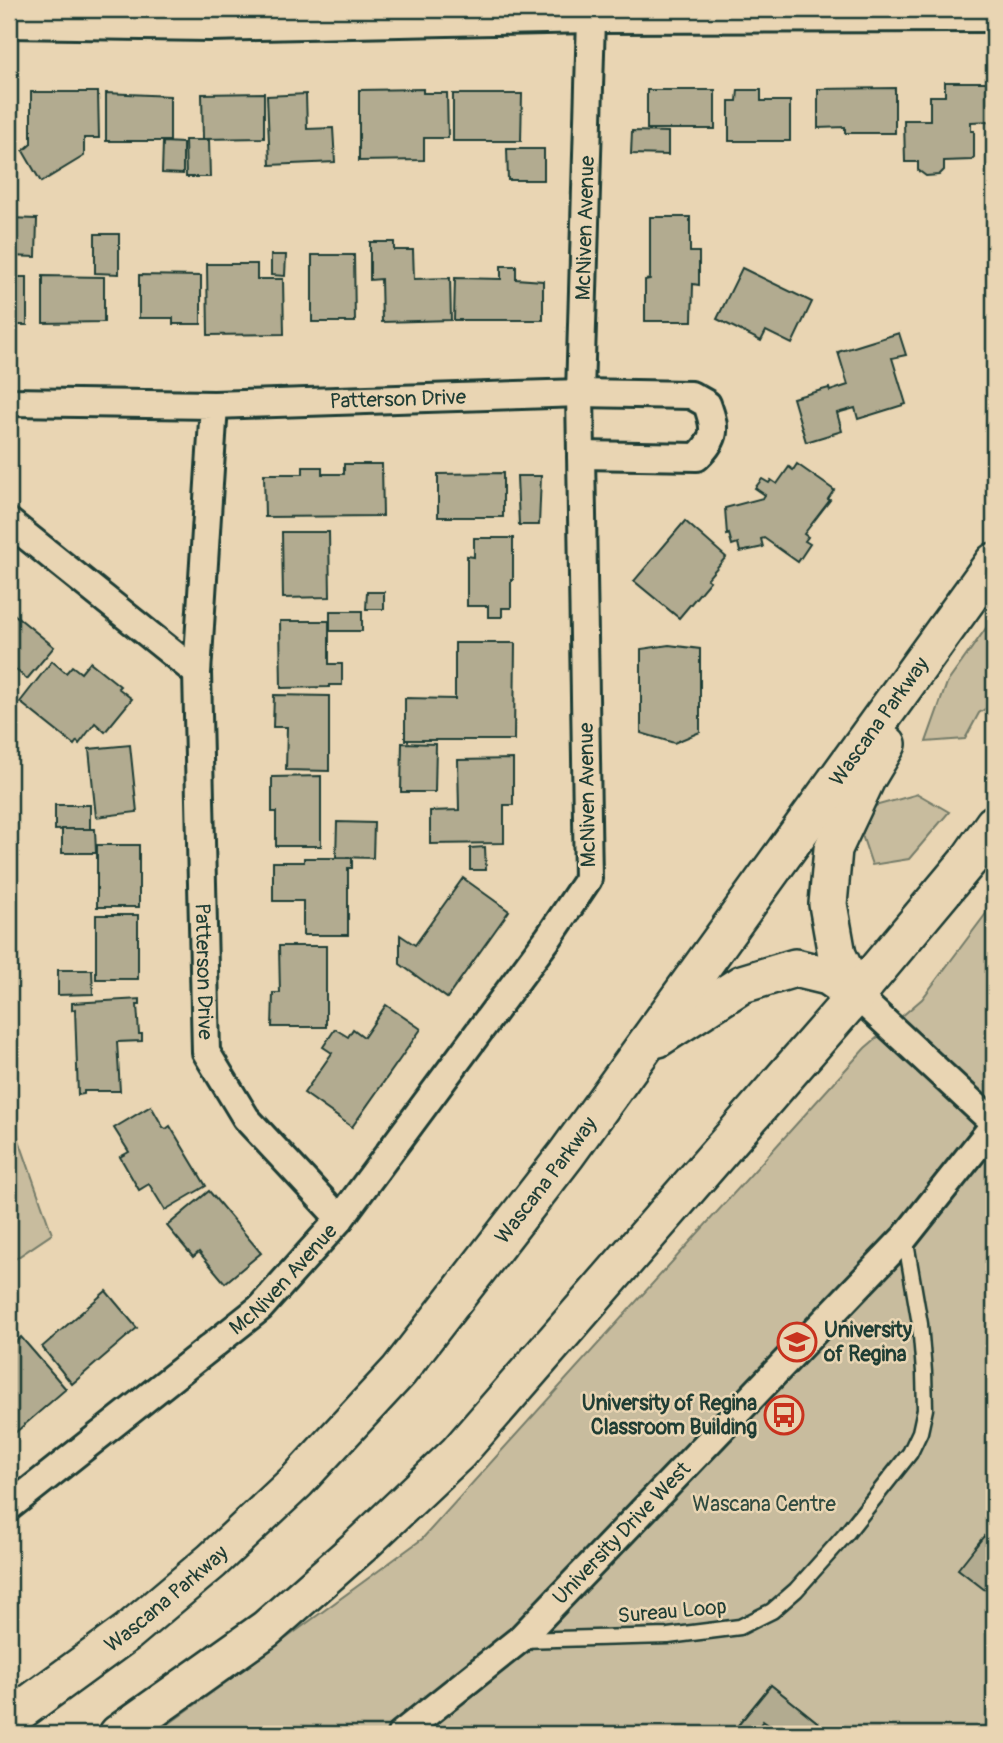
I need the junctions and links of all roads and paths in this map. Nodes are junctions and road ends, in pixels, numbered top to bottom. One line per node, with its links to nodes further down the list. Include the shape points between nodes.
1 (806, 13): 3 (street); 5 (street)
2 (394, 16): 4 (street, via 209,27); 5 (street)
3 (994, 18)
4 (18, 19)
5 (591, 19): 6 (street, McNiven Avenue)
6 (580, 393): 8 (street, Patterson Drive); 9 (street, McNiven Avenue); 9 (street, Patterson Drive, via 691,395 707,404 714,424 710,445 697,457)
7 (9, 402): 8 (street, Patterson Drive)
8 (214, 405): 13 (street, Patterson Drive)
9 (581, 456): 18 (street, McNiven Avenue, via 588,879)
10 (9, 522): 13 (street)
11 (994, 562): 12 (main road, Wascana Parkway)
12 (973, 594): 15 (main road, via 866,779 833,849 828,904 837,955); 16 (main road, Wascana Parkway)
13 (197, 673): 18 (street, Patterson Drive, via 206,1052 246,1118)
14 (994, 824): 15 (main road)
15 (856, 995): 16 (main road, via 828,976 795,968 741,984); 17 (street); 23 (main road, via 458,1453 266,1629)
16 (642, 1048): 22 (main road, Wascana Parkway, via 566,1155 399,1371 297,1481 128,1632)
17 (994, 1124): 19 (street, University Drive West)
18 (340, 1219): 20 (street, McNiven Avenue, via 260,1308)
19 (905, 1237): 21 (street, University Drive West); 21 (lane, Sureau Loop, via 924,1372 920,1432 910,1453 796,1590 772,1611 740,1626 668,1636)
20 (9, 1507)
21 (519, 1640): 24 (street, University Drive West)
22 (9, 1718)
23 (118, 1734)
24 (401, 1734)

